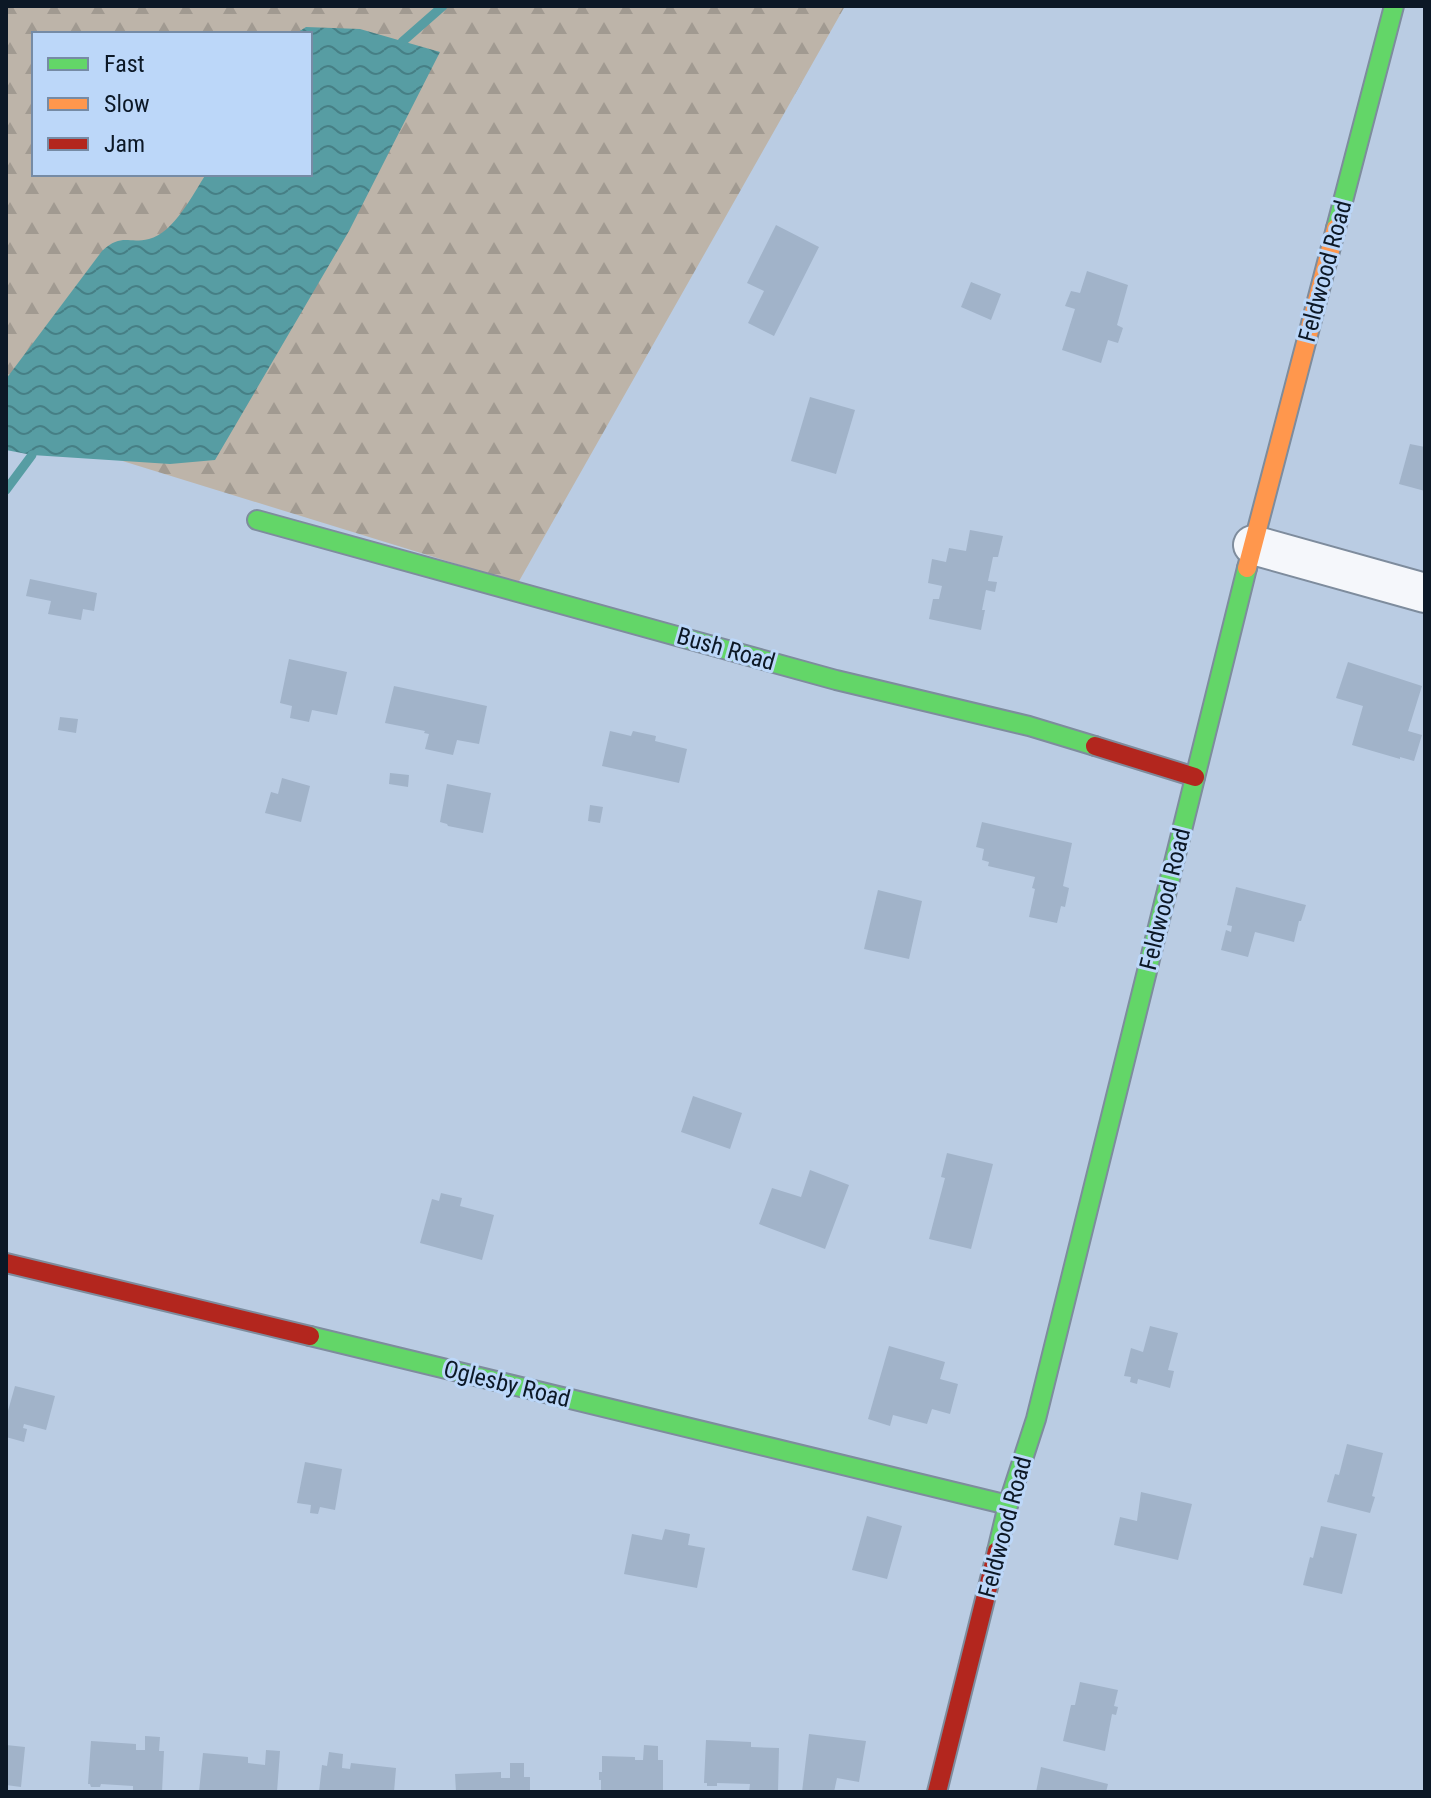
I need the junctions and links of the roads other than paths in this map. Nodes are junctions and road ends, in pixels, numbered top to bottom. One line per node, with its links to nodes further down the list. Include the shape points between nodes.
1 (1394, 6): 3 (street, Feldwood Road)
2 (257, 520): 5 (street, Bush Road, via 836,680 1029,726)
3 (1253, 545): 4 (street); 5 (street, Feldwood Road)
4 (1425, 593)
5 (1195, 777): 7 (street, Feldwood Road, via 1036,1419)
6 (6, 1263): 7 (street, Oglesby Road)
7 (1008, 1505): 8 (street, Feldwood Road)
8 (937, 1792)

